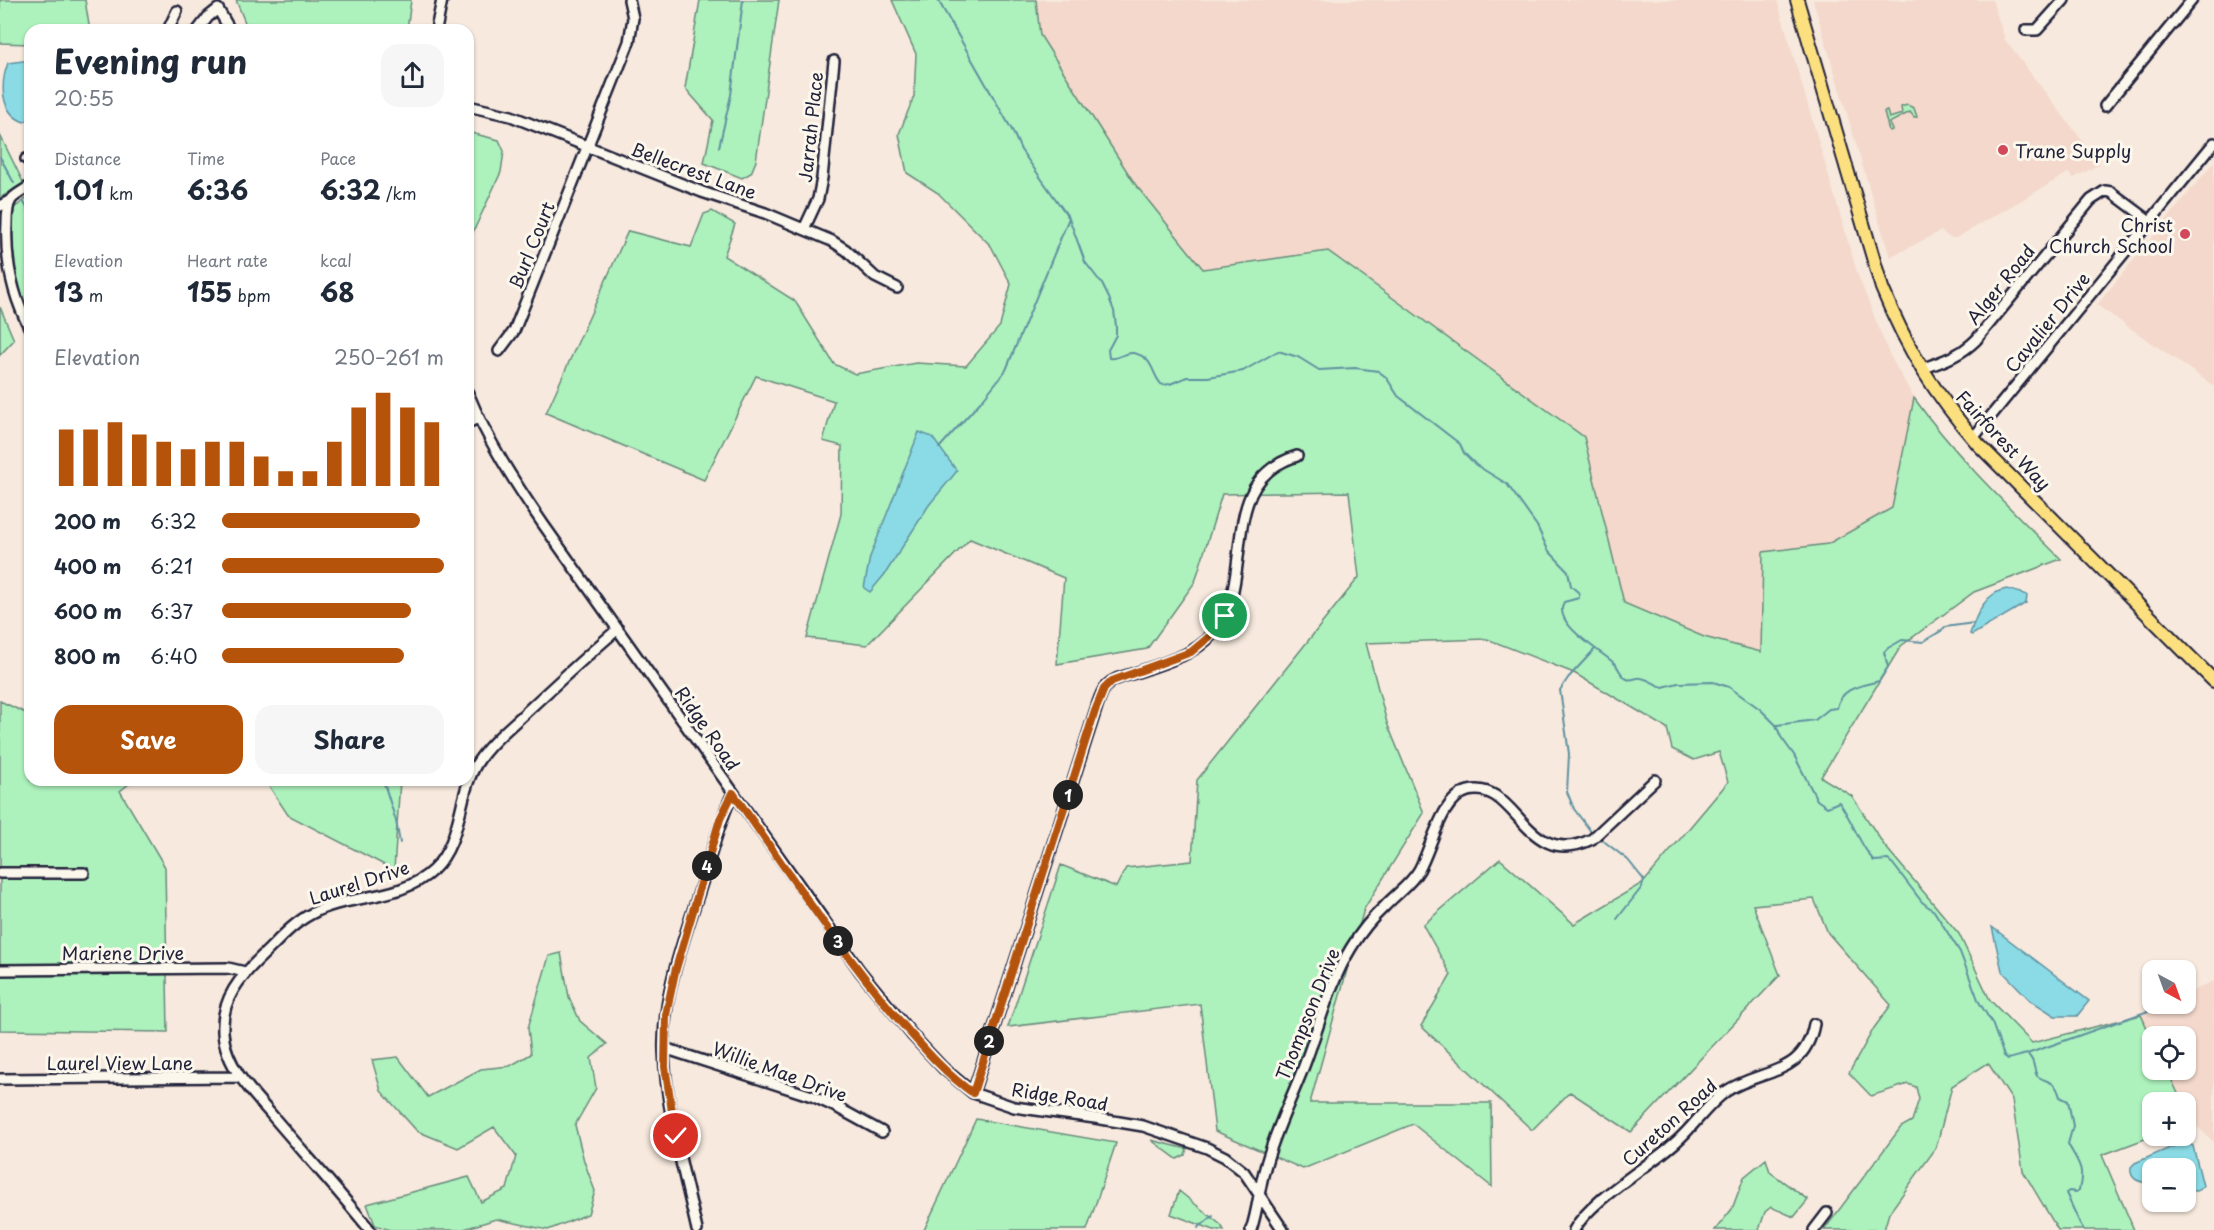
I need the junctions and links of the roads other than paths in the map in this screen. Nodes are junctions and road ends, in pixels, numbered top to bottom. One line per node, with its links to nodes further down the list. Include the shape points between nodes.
1 (442, 0): 10 (street)
2 (629, 0): 16 (street, Burl Court, via 633,18 629,42)
3 (1797, 0): 25 (main road, Fairforest Way, via 1882,288)
4 (2064, 0): 11 (street, via 2037,30)
5 (2192, 0): 13 (street)
6 (177, 11): 7 (street)
7 (171, 24)
8 (203, 24): 9 (street, via 218,9)
9 (227, 24)
10 (437, 24)
11 (2026, 30)
12 (834, 62): 21 (street, Jarrah Place, via 822,178 818,199)
13 (2105, 106)
14 (474, 107): 16 (street, Bellecrest Lane, via 511,116)
15 (2214, 142): 20 (street, Cavalier Drive)
16 (588, 147): 21 (street, Bellecrest Lane); 24 (street, Burl Court, via 514,331)
17 (24, 190): 18 (street)
18 (11, 200): 19 (street); 23 (street, via 6,242 16,297)
19 (0, 206)
20 (2150, 221): 25 (street, Alger Road, via 2111,192 2098,194 1972,345 1946,361); 29 (street, Cavalier Drive)
21 (804, 230): 22 (street, Bellecrest Lane, via 832,241 875,277)
22 (897, 288)
23 (24, 315)
24 (499, 351)
25 (1921, 369): 29 (main road, Fairforest Way)
26 (474, 406): 27 (street, Ridge Road)
27 (479, 417): 28 (street); 31 (street, Ridge Road, via 515,482)
28 (474, 420)
29 (1973, 438): 32 (main road, Fairforest Way)
30 (1297, 456): 45 (street, via 1275,465 1250,495 1244,512 1235,582 1228,608 1215,632 1191,652 1117,678 1104,689)
31 (618, 629): 33 (street, Laurel Drive, via 506,731); 36 (street, Ridge Road)
32 (2214, 681)
33 (474, 770)
34 (1655, 780): 47 (street, Thompson Drive, via 1592,839 1568,846 1537,837 1506,804 1490,794 1470,790 1454,798 1418,872 1362,932 1344,962 1269,1154)
35 (468, 786): 40 (street, Laurel Drive, via 450,845 435,868 401,889 311,913)
36 (733, 793): 42 (street, via 720,819 675,972); 45 (street, Ridge Road, via 884,1002 943,1068)
37 (0, 873): 38 (street)
38 (84, 873)
39 (0, 970): 40 (street, Mariene Drive, via 228,968)
40 (245, 972): 43 (street, Laurel Drive, via 231,993 223,1022 227,1053)
41 (1814, 1024): 53 (street, Cureton Road, via 1806,1046 1793,1062 1724,1093 1683,1136 1586,1214)
42 (664, 1048): 46 (street, Willie Mae Drive, via 812,1096); 50 (street, via 669,1104)
43 (240, 1077): 44 (street, Laurel View Lane); 49 (street, Laurel Drive)
44 (0, 1079)
45 (973, 1093): 47 (street, Ridge Road, via 1014,1107 1143,1126 1189,1141 1235,1164)
46 (882, 1132)
47 (1260, 1194): 51 (street, Thompson Drive); 52 (street, Ridge Road)
48 (1827, 1213): 54 (street)
49 (370, 1230)
50 (697, 1230)
51 (1251, 1230)
52 (1284, 1230)
53 (1574, 1230)
54 (1814, 1230)

